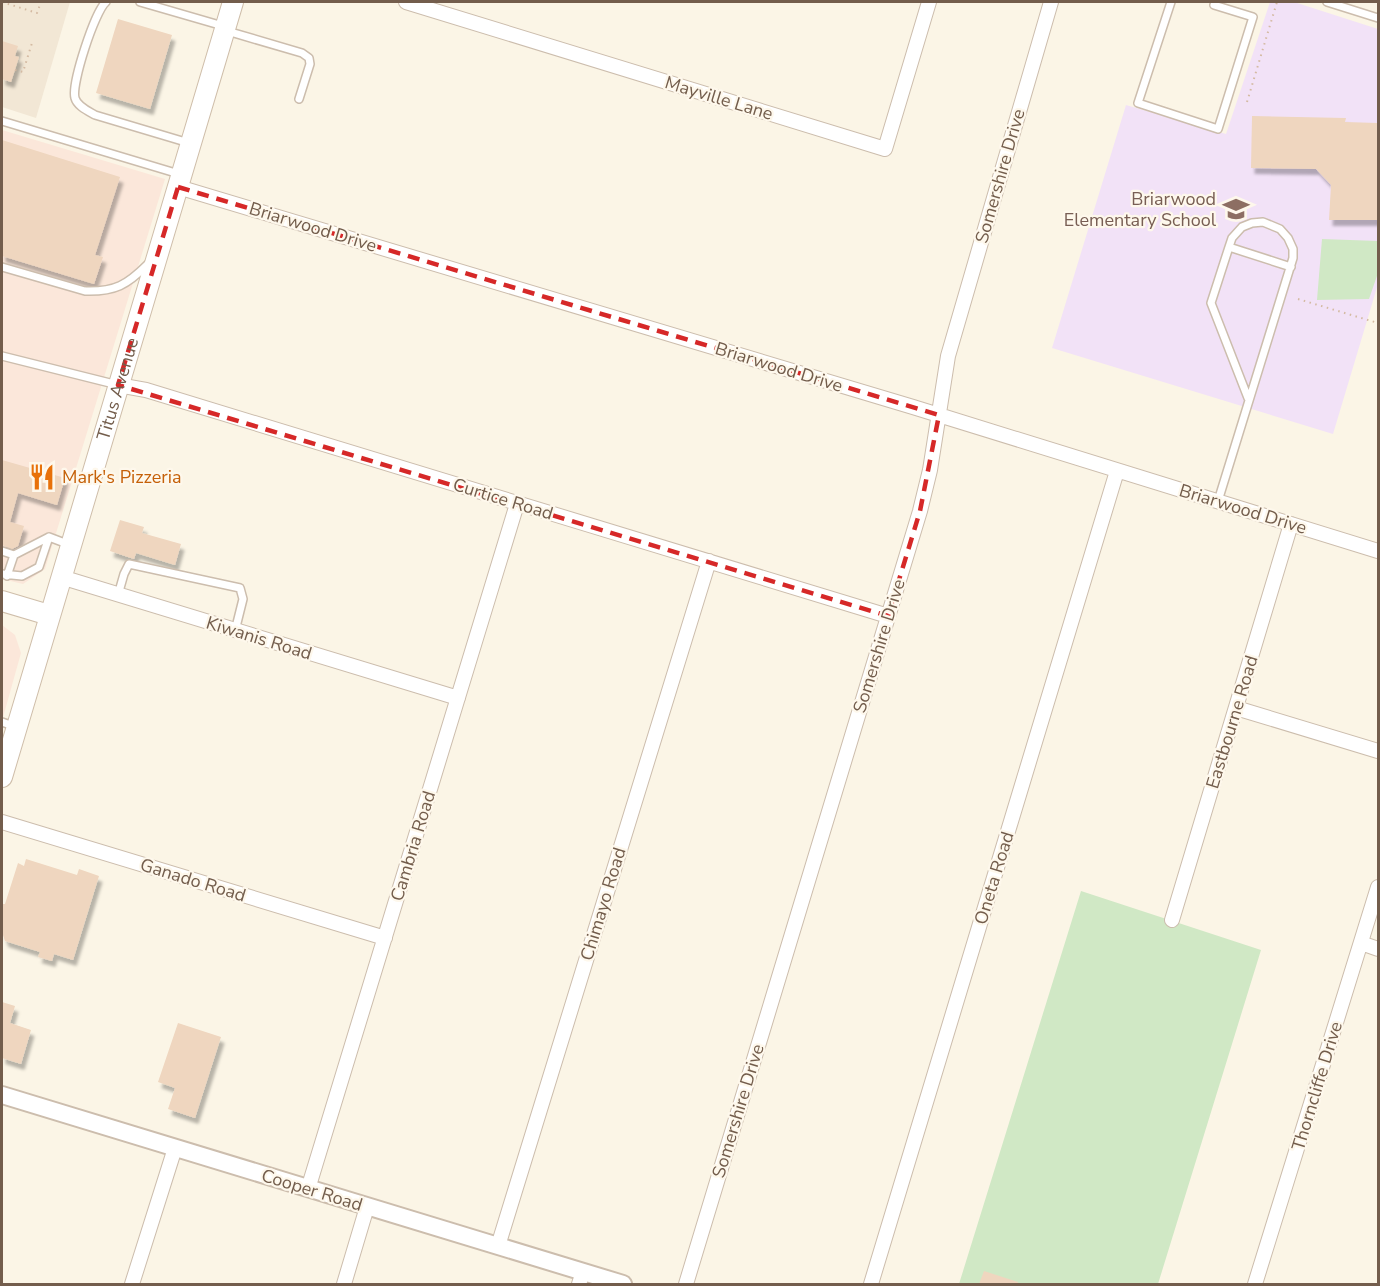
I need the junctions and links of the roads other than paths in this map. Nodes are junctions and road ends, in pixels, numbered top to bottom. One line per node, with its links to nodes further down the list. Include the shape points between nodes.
1 (106, 2): 14 (lane, via 96,17 74,85 75,99 95,115)
2 (140, 2): 11 (lane)
3 (233, 2): 11 (main road, Titus Avenue)
4 (406, 2): 5 (street, Mayville Lane, via 885,149)
5 (929, 2)
6 (1051, 2): 23 (street, Somershire Drive, via 957,322)
7 (1171, 2): 8 (lane, via 1138,103 1218,129 1253,17 1214,5)
8 (1215, 2)
9 (1328, 2): 10 (lane)
10 (1378, 18)
11 (225, 28): 12 (lane, via 309,58); 14 (main road, Titus Avenue)
12 (299, 99)
13 (2, 121): 15 (lane)
14 (190, 143): 15 (main road, Titus Avenue)
15 (179, 181): 17 (main road, Titus Avenue); 23 (street, Briarwood Drive)
16 (1229, 247): 19 (lane); 19 (lane, via 1242,227 1263,222 1273,225 1291,242); 22 (lane, via 1211,303)
17 (157, 255): 18 (lane, via 131,281 107,291 85,291); 21 (main road, Titus Avenue)
18 (2, 267)
19 (1291, 267): 22 (lane)
20 (2, 356): 21 (lane)
21 (118, 385): 26 (street, Curtice Road, via 146,390); 29 (main road, Titus Avenue)
22 (1248, 398): 25 (lane)
23 (939, 415): 24 (street, Briarwood Drive); 39 (street, Somershire Drive, via 920,511)
24 (1117, 471): 25 (street, Briarwood Drive); 62 (street, Oneta Road)
25 (1218, 501): 27 (street, Briarwood Drive)
26 (517, 504): 33 (street, Curtice Road); 41 (street, Cambria Road)
27 (1291, 524): 31 (street, Briarwood Drive); 42 (street, Eastbourne Road)
28 (49, 537): 29 (lane); 32 (lane); 34 (lane, via 39,567 22,576)
29 (70, 545): 35 (main road, Titus Avenue)
30 (2, 551): 32 (lane)
31 (1378, 551)
32 (14, 555): 34 (lane)
33 (708, 561): 39 (street, Curtice Road); 56 (street, Chimayo Road)
34 (4, 575)
35 (61, 578): 36 (street, Kiwanis Road); 38 (main road, Titus Avenue)
36 (118, 595): 40 (street, Kiwanis Road); 40 (lane, via 129,564 240,588 243,598)
37 (2, 601): 38 (main road)
38 (50, 615): 43 (main road, Titus Avenue)
39 (888, 616): 61 (street, Somershire Drive)
40 (235, 631): 41 (street, Kiwanis Road)
41 (458, 698): 49 (street, Cambria Road)
42 (1236, 708): 44 (street); 48 (street, Eastbourne Road)
43 (9, 724): 45 (main road, Titus Avenue)
44 (1378, 751)
45 (2, 777)
46 (2, 822): 49 (street, Ganado Road)
47 (1378, 887): 50 (street, Thorncliffe Drive)
48 (1172, 920)
49 (385, 938): 54 (street, Cambria Road)
50 (1361, 943): 51 (street); 63 (street, Thorncliffe Drive)
51 (1378, 949)
52 (2, 1095): 53 (street, Cooper Road)
53 (175, 1148): 54 (street, Cooper Road); 58 (street)
54 (308, 1189): 55 (street, Cooper Road)
55 (367, 1207): 56 (street, Cooper Road); 59 (street)
56 (498, 1246): 57 (street, Cooper Road)
57 (581, 1278): 60 (street, Cooper Road)
58 (132, 1284)
59 (344, 1284)
60 (623, 1284)
61 (686, 1284)
62 (871, 1284)
63 (1255, 1284)

